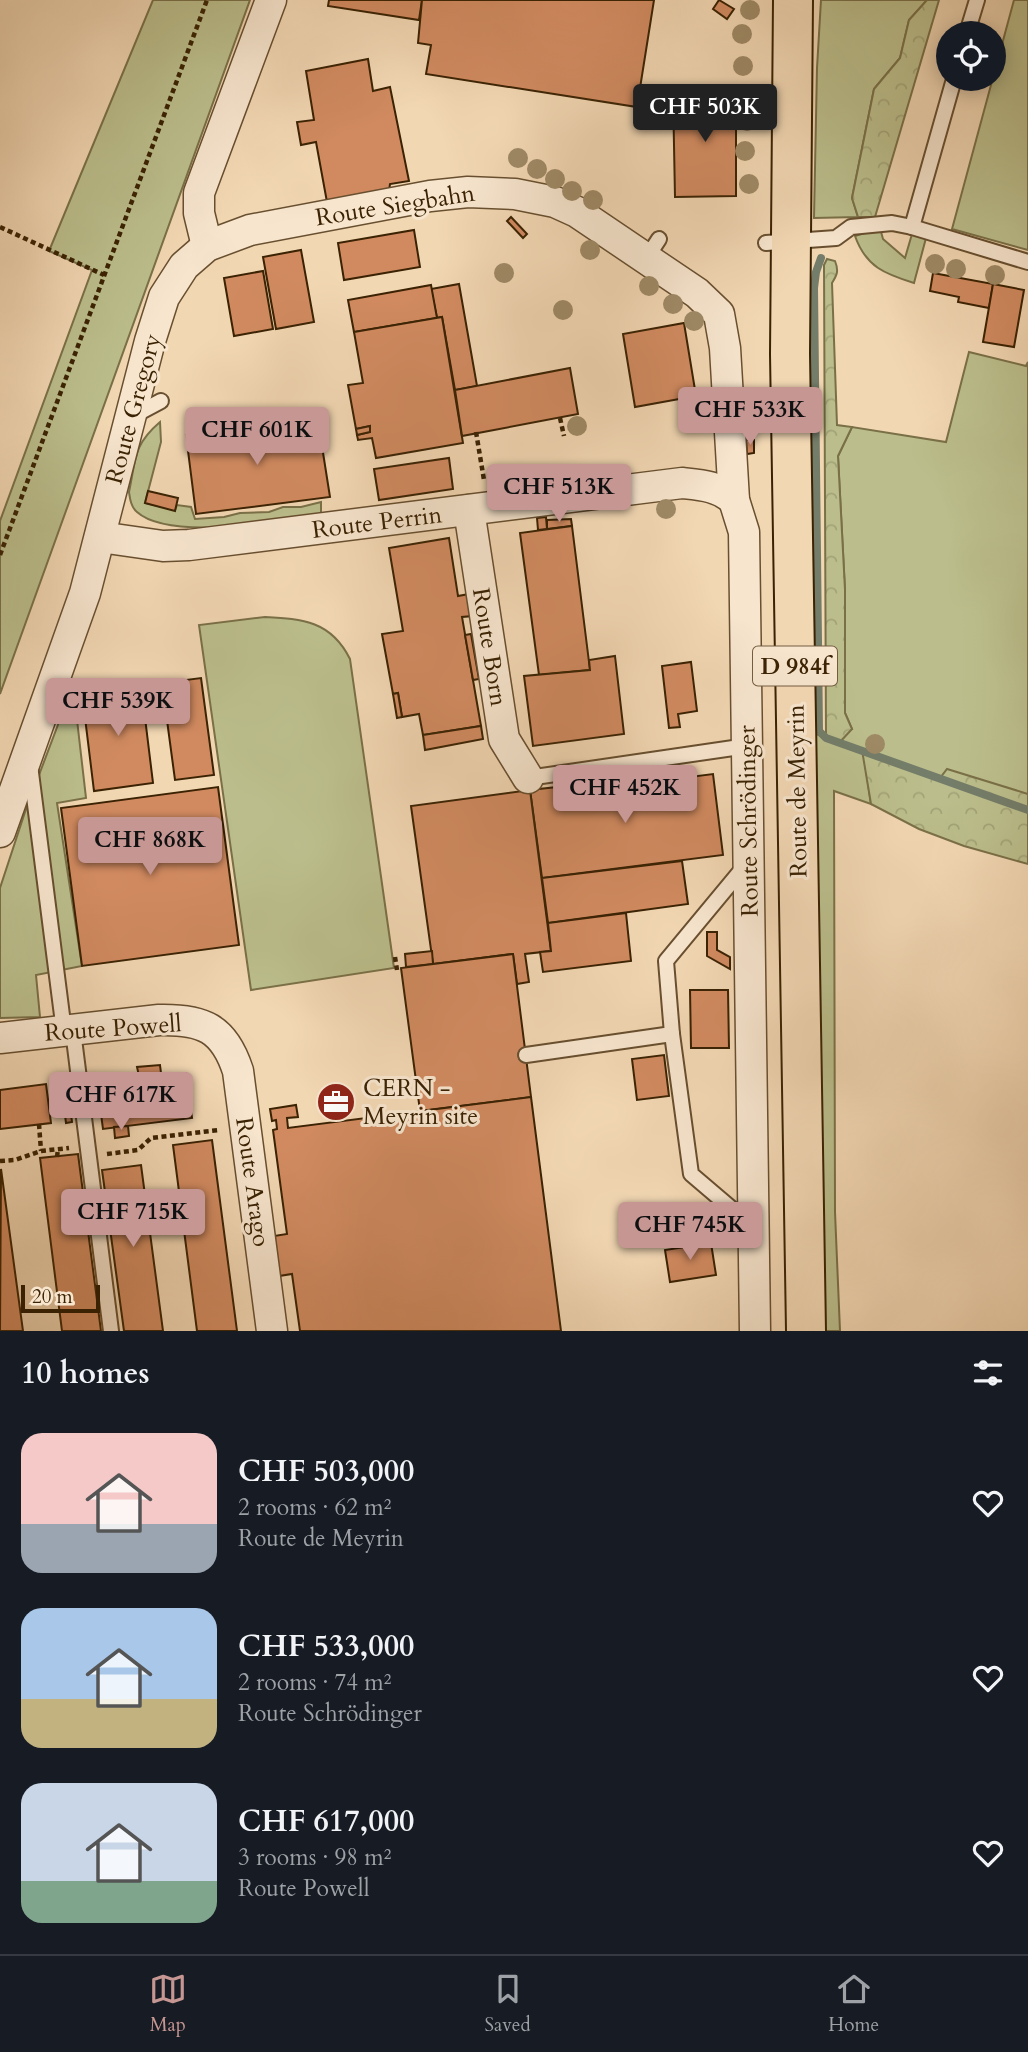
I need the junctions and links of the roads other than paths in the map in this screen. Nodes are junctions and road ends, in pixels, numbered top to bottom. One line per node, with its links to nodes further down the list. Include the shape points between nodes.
1 (271, 0): 8 (street, via 199,193)
2 (793, 0): 7 (main road, Route de Meyrin / D 984f)
3 (977, 0): 4 (lane)
4 (971, 21)
5 (951, 91): 6 (lane)
6 (912, 227): 7 (lane, via 877,223 851,227 836,238); 9 (lane)
7 (778, 243): 30 (main road, Route de Meyrin / D 984f)
8 (207, 246): 10 (street, Route Siegbahn, via 250,230 430,197 489,191 533,196 652,249); 12 (street, Route Gregory, via 184,266 164,297)
9 (1028, 261)
10 (719, 314): 13 (street, Route Schrödinger)
11 (161, 401): 12 (lane)
12 (130, 417): 15 (street, Route Gregory)
13 (734, 500): 14 (street, Route Perrin, via 705,485 682,484); 16 (street, Route Schrödinger, via 744,532)
14 (469, 510): 15 (street, Route Perrin, via 340,521 163,546); 18 (street, Route Born, via 504,739)
15 (100, 537): 17 (street, Route Gregory)
16 (747, 746): 18 (lane); 20 (street, Route Schrödinger)
17 (29, 752): 19 (street, Route Gregory); 21 (lane)
18 (528, 778)
19 (0, 832)
20 (750, 860): 22 (lane, via 666,961); 26 (street, Route Schrödinger)
21 (69, 1031): 23 (street, Route Powell, via 182,1019); 24 (street, Route Powell); 27 (lane)
22 (672, 1034): 25 (lane); 26 (lane, via 691,1174)
23 (222, 1037): 28 (street, Route Arago, via 238,1071)
24 (0, 1038)
25 (526, 1055)
26 (754, 1227): 29 (street, Route Schrödinger)
27 (111, 1331)
28 (272, 1331)
29 (755, 1331)
30 (806, 1331)

